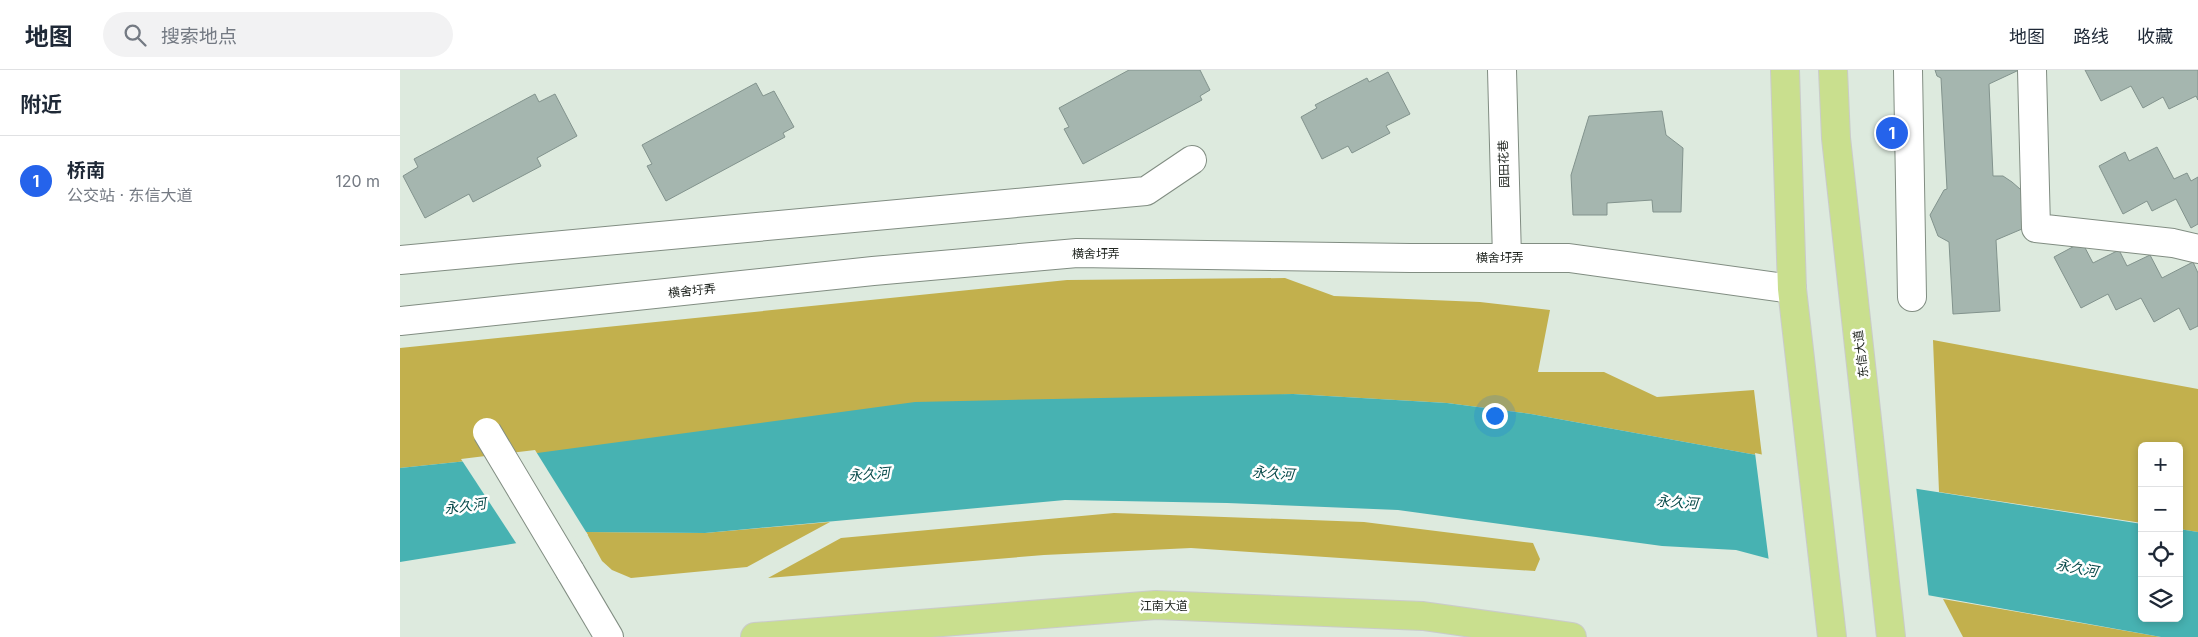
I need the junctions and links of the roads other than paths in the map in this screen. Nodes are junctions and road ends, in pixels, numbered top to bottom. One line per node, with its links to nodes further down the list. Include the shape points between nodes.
1 (1502, 70): 8 (street, 园田花巷)
2 (1785, 70): 10 (main road)
3 (1833, 70): 18 (main road, 东信大道, via 1837,148)
4 (1908, 70): 11 (street)
5 (2032, 70): 7 (street, via 2036,228 2173,243)
6 (1192, 160): 9 (street, via 1146,191)
7 (2198, 249)
8 (1507, 258): 10 (street, 横舍圩弄, via 1569,258); 12 (street, 横舍圩弄, via 1077,253)
9 (400, 260)
10 (1792, 289): 17 (main road)
11 (1912, 297)
12 (400, 321)
13 (487, 432): 14 (street, bridge)
14 (609, 637)
15 (755, 637): 16 (main road, 江南大道, via 1156,605 1422,616)
16 (1572, 637)
17 (1832, 637)
18 (1892, 637)

